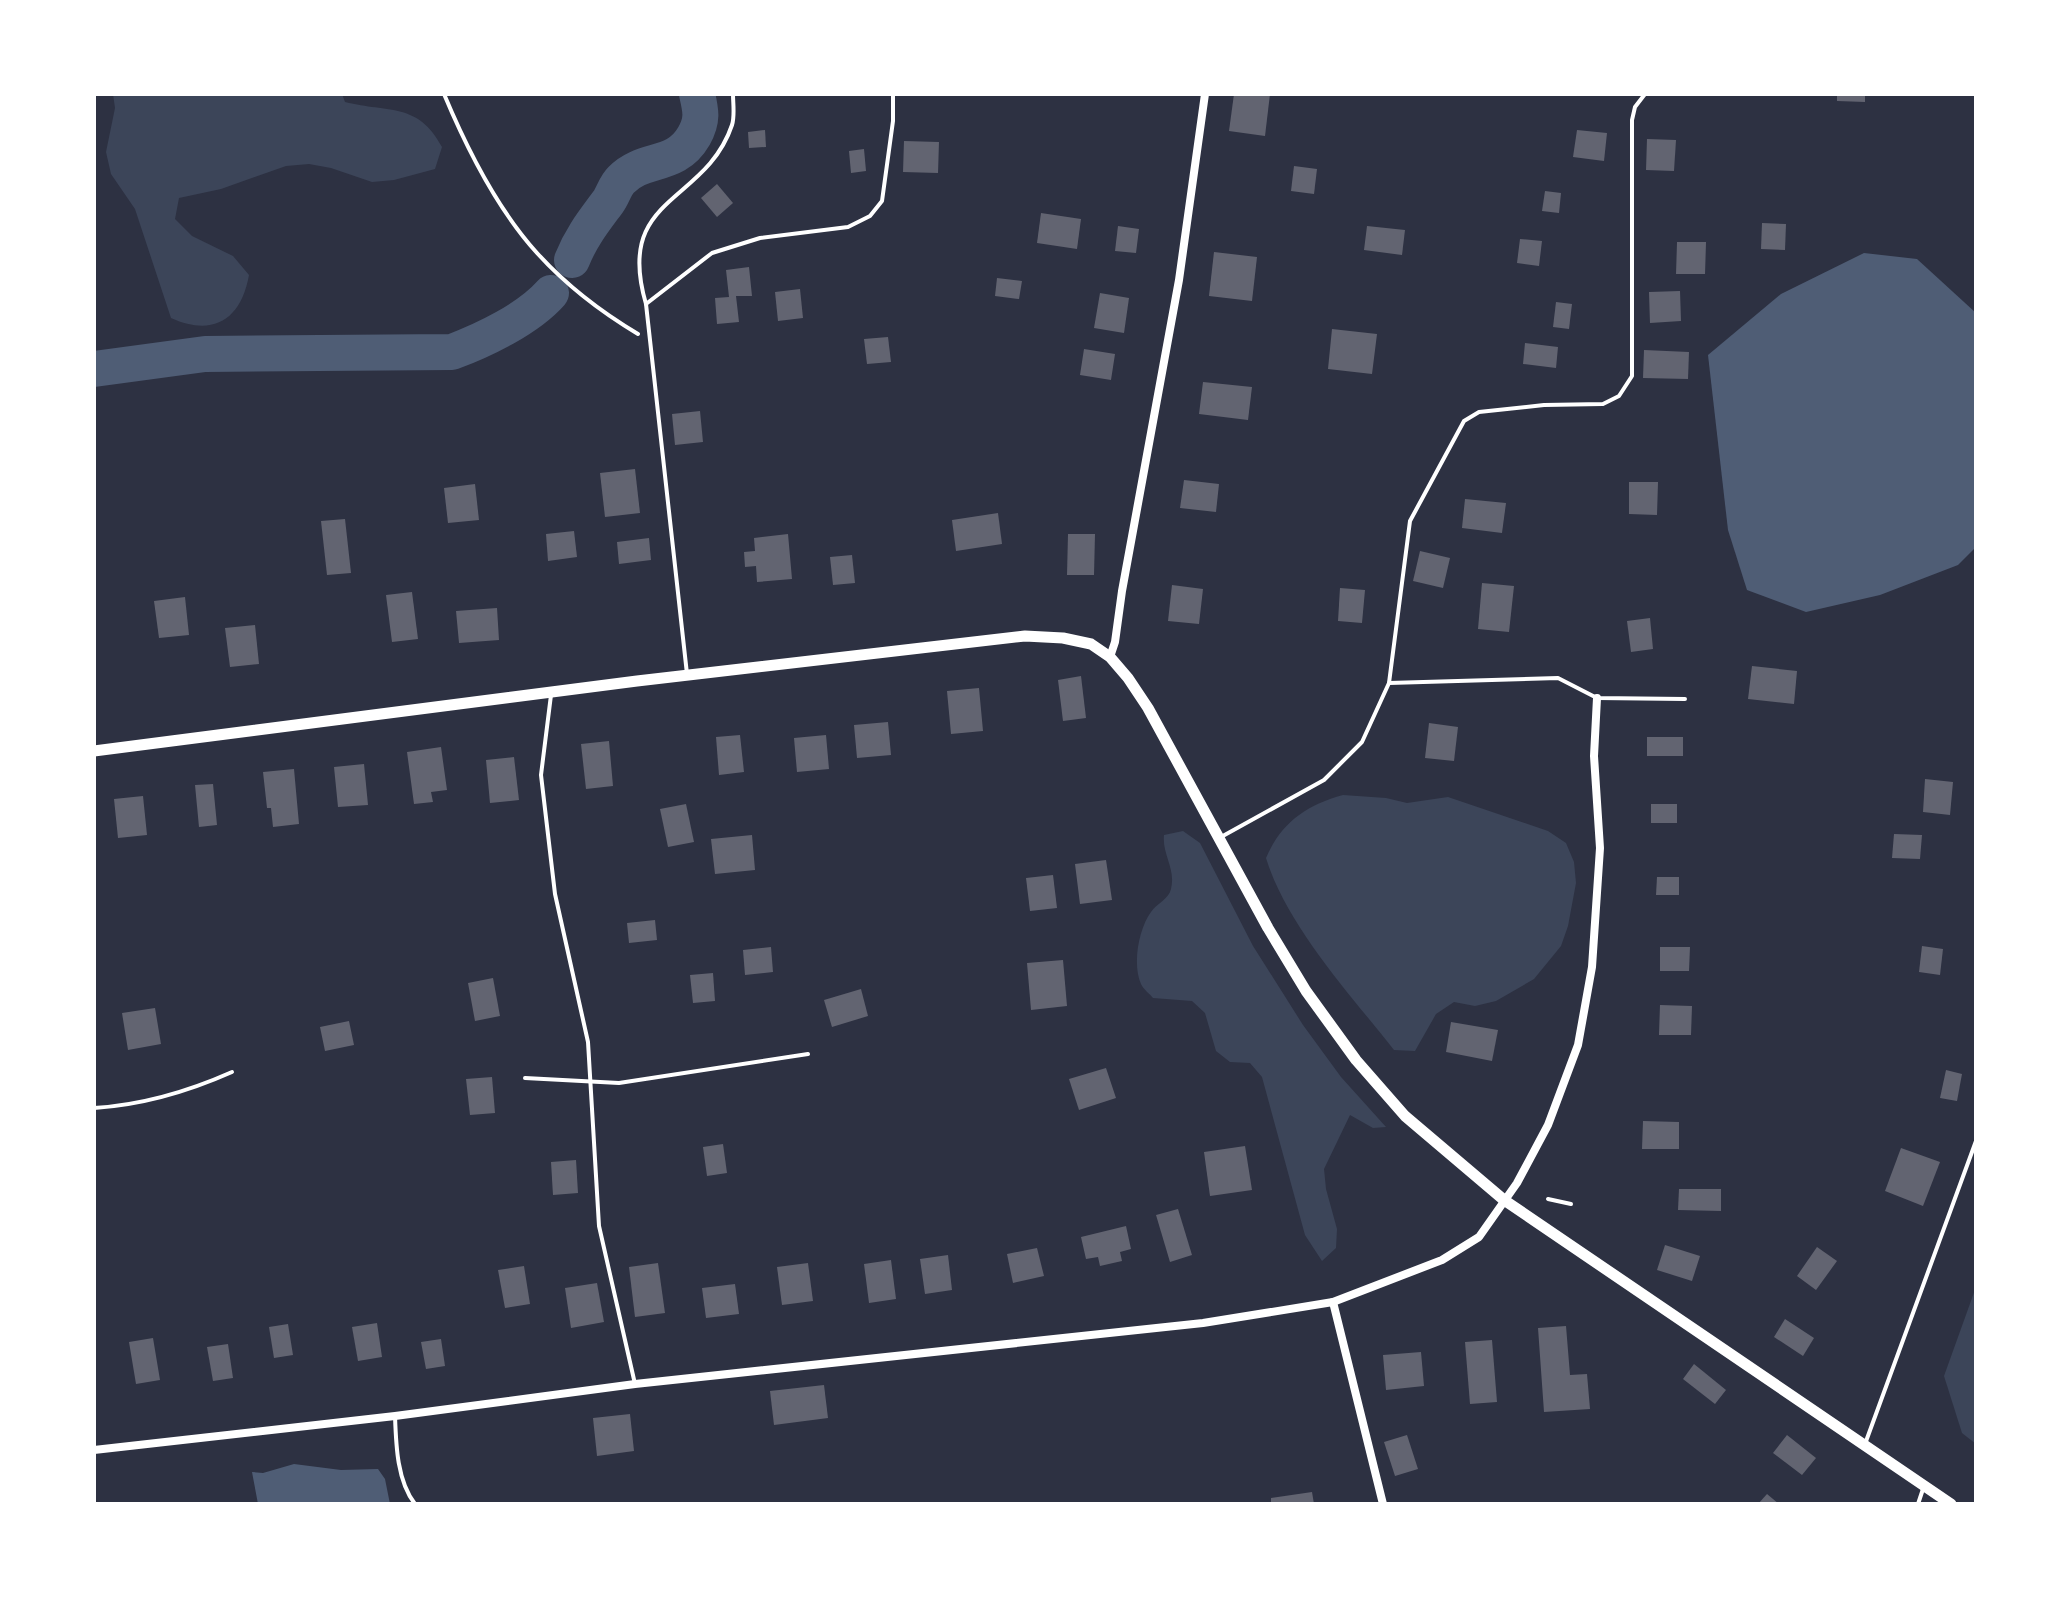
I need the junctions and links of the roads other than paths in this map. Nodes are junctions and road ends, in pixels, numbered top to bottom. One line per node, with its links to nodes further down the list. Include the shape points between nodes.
1 (733, 94): 5 (lane, via 733,122 721,150 652,217 639,246 638,277)
2 (893, 94): 5 (lane, via 882,201 870,216 848,227 760,238 712,253)
3 (1205, 94): 6 (street, via 1179,280)
4 (1645, 94): 8 (lane, via 1632,120 1632,376 1619,396 1603,404 1479,412 1464,421 1410,521)
5 (646, 304): 7 (lane)
6 (1110, 657): 7 (street, via 1091,644 1025,636); 13 (street, via 1148,708)
7 (687, 675): 9 (street)
8 (1389, 683): 10 (lane, via 1558,678); 13 (lane, via 1362,742 1324,780)
9 (551, 692): 12 (street); 17 (lane, via 541,775 555,894)
10 (1597, 698): 11 (lane); 20 (street, via 1594,756 1600,848 1592,967 1578,1045 1533,1157)
11 (1685, 699)
12 (94, 751)
13 (1219, 838): 20 (street, via 1306,991 1356,1060 1405,1116)
14 (808, 1054): 17 (lane, via 619,1083)
15 (232, 1072): 18 (lane, via 132,1106)
16 (525, 1078): 17 (lane)
17 (592, 1080): 22 (lane, via 599,1226)
18 (94, 1108)
19 (1976, 1141): 24 (lane)
20 (1504, 1200): 21 (street, via 1479,1237 1442,1260); 24 (street)
21 (1333, 1302): 22 (street, via 1203,1323); 28 (street)
22 (635, 1384): 23 (street)
23 (395, 1416): 25 (street); 27 (lane, via 397,1451 407,1494)
24 (1864, 1446): 26 (street)
25 (94, 1450)
26 (1919, 1483): 29 (lane); 30 (street)
27 (415, 1504)
28 (1383, 1504)
29 (1918, 1504)
30 (1951, 1504)

